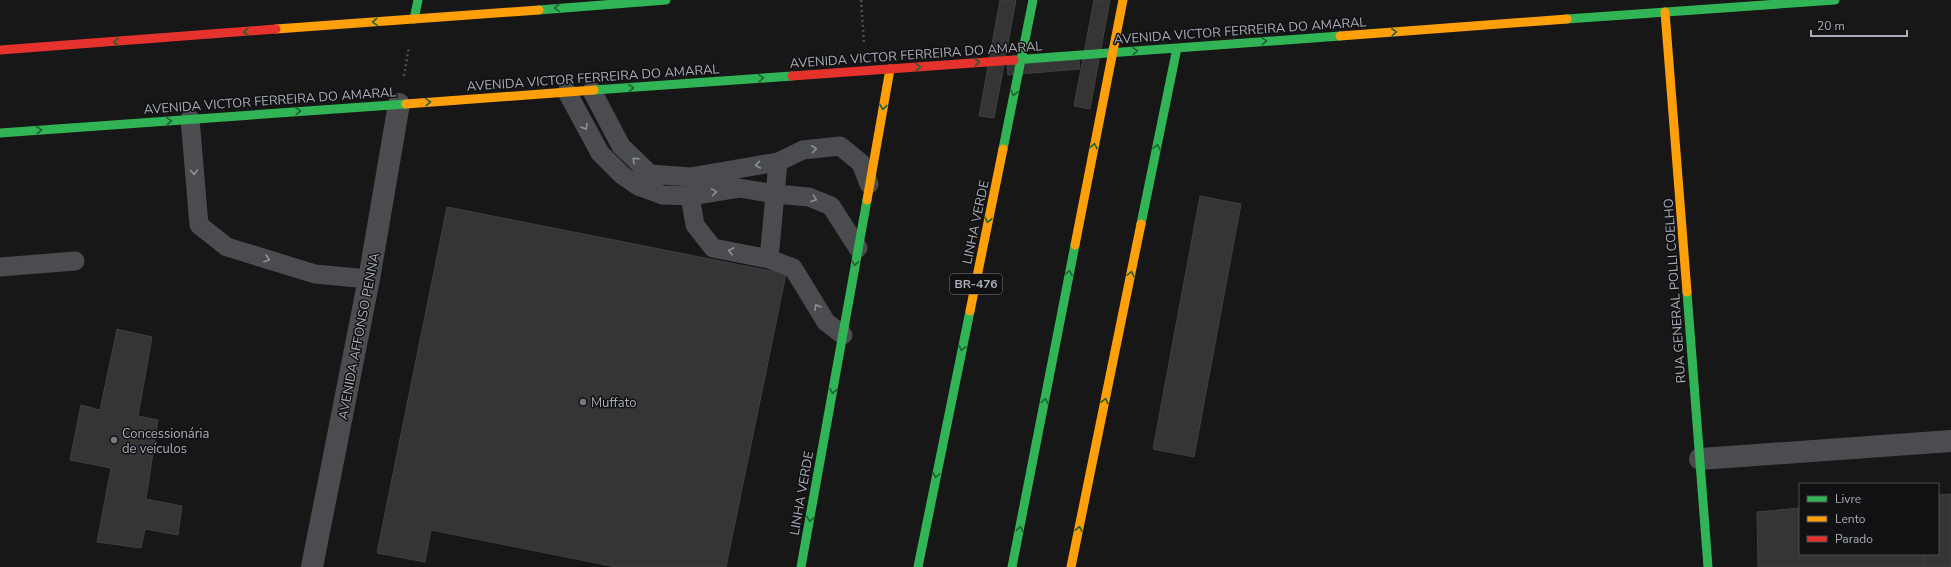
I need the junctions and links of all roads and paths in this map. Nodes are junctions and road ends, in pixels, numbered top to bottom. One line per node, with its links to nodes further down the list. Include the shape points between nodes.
1 (418, 0): 8 (main road)
2 (666, 0): 8 (main road, one-way to 8)
3 (861, 0): 12 (path)
4 (1033, 0): 32 (main road, LINHA VERDE / BR-476, one-way to 32)
5 (1123, 0): 33 (main road, one-way to 5)
6 (1835, 0): 7 (main road, AVENIDA VICTOR FERREIRA DO AMARAL)
7 (1665, 12): 9 (main road, AVENIDA VICTOR FERREIRA DO AMARAL, one-way to 7); 29 (main road, RUA GENERAL POLLI COELHO)
8 (414, 19): 10 (main road, one-way to 10); 15 (path)
9 (1177, 48): 11 (main road, AVENIDA VICTOR FERREIRA DO AMARAL, one-way to 9); 34 (main road, one-way to 9)
10 (0, 50)
11 (890, 69): 12 (main road, AVENIDA VICTOR FERREIRA DO AMARAL); 19 (main road, LINHA VERDE, one-way to 19)
12 (866, 71): 13 (main road, AVENIDA VICTOR FERREIRA DO AMARAL, one-way to 12)
13 (592, 91): 14 (main road, AVENIDA VICTOR FERREIRA DO AMARAL); 18 (lane, one-way to 13, via 690,177 650,174 621,146)
14 (567, 92): 15 (main road, AVENIDA VICTOR FERREIRA DO AMARAL, one-way to 14); 21 (lane, one-way to 21, via 600,153 622,175 638,186 663,194)
15 (399, 104): 16 (main road, AVENIDA VICTOR FERREIRA DO AMARAL, one-way to 15); 26 (street, AVENIDA AFFONSO PENNA)
16 (190, 119): 17 (main road, AVENIDA VICTOR FERREIRA DO AMARAL, one-way to 16); 26 (lane, one-way to 26, via 199,225 227,247 316,274)
17 (0, 133)
18 (778, 162): 19 (lane, one-way to 19, via 804,150 840,146 861,163); 20 (lane)
19 (869, 184): 22 (main road, LINHA VERDE)
20 (775, 194): 21 (lane, one-way to 20, via 739,188); 22 (lane, one-way to 22, via 809,197 831,206); 23 (lane)
21 (690, 196): 23 (lane, one-way to 21, via 713,248 695,225)
22 (858, 248): 27 (main road, LINHA VERDE, one-way to 27)
23 (769, 259): 27 (lane, one-way to 23, via 826,322 793,268)
24 (75, 262): 25 (lane)
25 (0, 267)
26 (369, 279): 30 (street, AVENIDA AFFONSO PENNA)
27 (842, 336): 31 (main road, LINHA VERDE, one-way to 31)
28 (1951, 441): 29 (street)
29 (1700, 459): 35 (main road, RUA GENERAL POLLI COELHO)
30 (312, 567)
31 (801, 567)
32 (918, 567)
33 (1012, 567)
34 (1071, 567)
35 (1708, 567)

